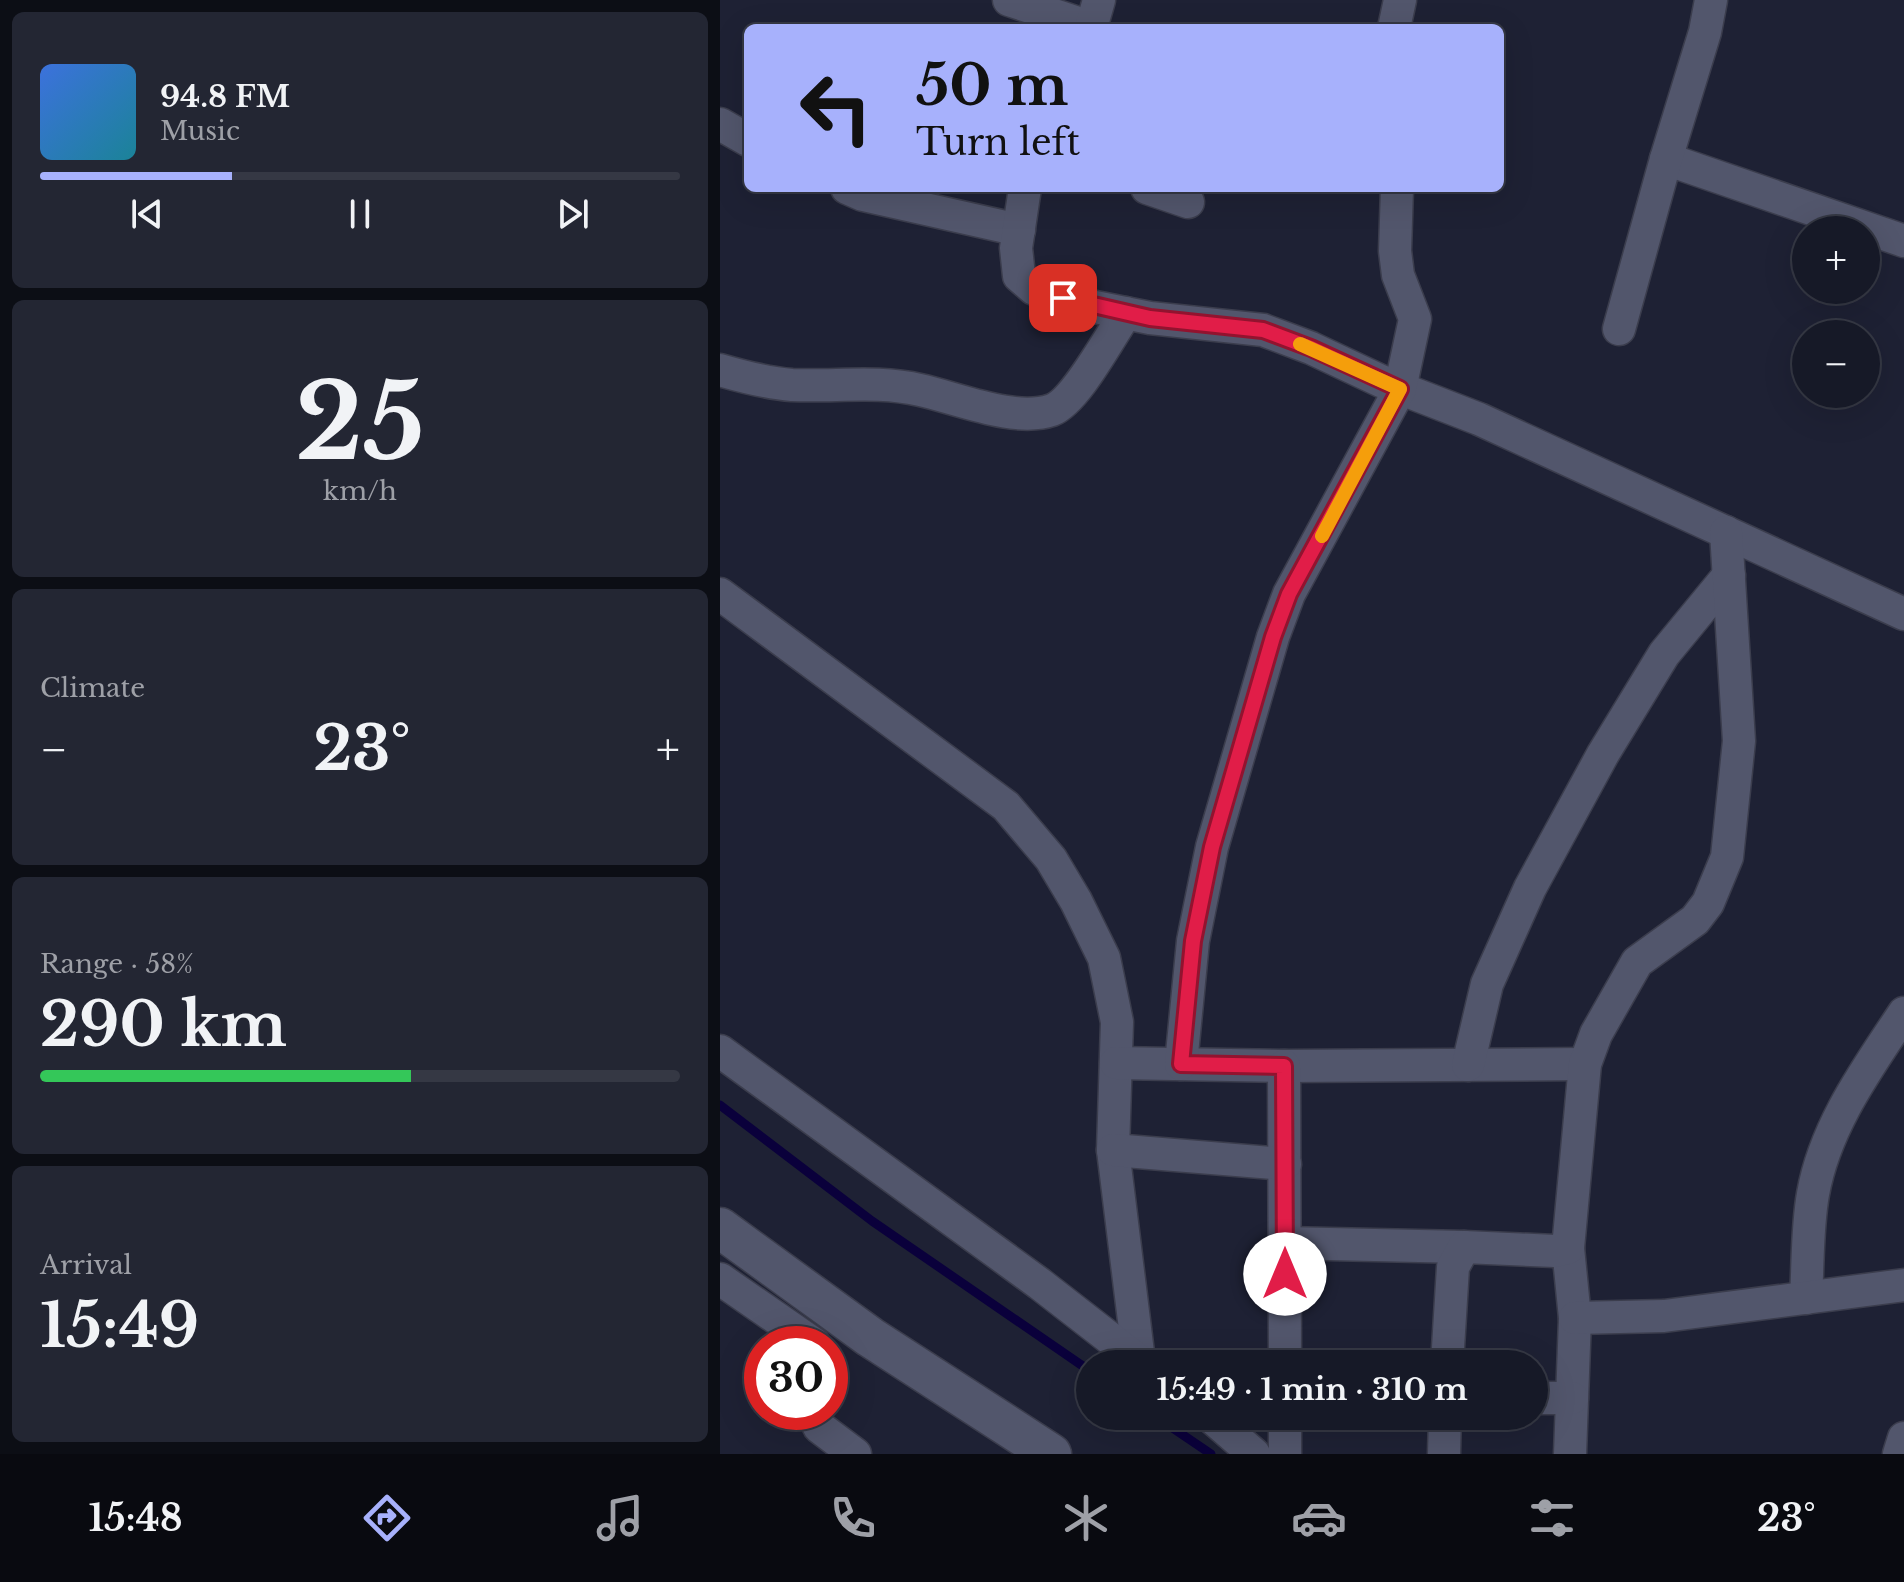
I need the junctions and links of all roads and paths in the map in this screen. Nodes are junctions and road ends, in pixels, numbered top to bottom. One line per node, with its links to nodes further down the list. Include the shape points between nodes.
1 (1009, 0): 5 (street)
2 (1099, 0): 6 (street)
3 (1400, 0): 7 (street)
4 (1711, 0): 10 (street)
5 (1080, 24)
6 (1093, 24)
7 (1395, 24)
8 (720, 124): 9 (street)
9 (744, 138)
10 (1666, 159): 17 (street); 19 (street)
11 (856, 192): 16 (street)
12 (1024, 192): 16 (street)
13 (1159, 192): 15 (street)
14 (1397, 192): 21 (street, via 1398,275 1415,319)
15 (1188, 202)
16 (1019, 230): 18 (street, via 1019,276 1034,289)
17 (1904, 241)
18 (1126, 313): 20 (street, via 1069,397 1054,410 1034,413 997,410 917,389 790,384); 21 (street, via 1263,330)
19 (1619, 329)
20 (720, 370)
21 (1400, 389): 22 (street, via 1479,419); 29 (street, via 1289,594 1273,637 1212,847 1193,941)
22 (1726, 532): 23 (street); 25 (street)
23 (1729, 575): 30 (street, via 1739,741 1727,857 1695,920 1637,962); 31 (street, via 1664,654 1530,888 1487,984)
24 (720, 594): 28 (street, via 1006,806 1051,859 1104,958 1117,1022)
25 (1904, 614)
26 (1904, 1013): 41 (street, via 1834,1128 1813,1193)
27 (720, 1051): 46 (street)
28 (1116, 1063): 29 (street); 33 (street)
29 (1181, 1064): 32 (street)
30 (1585, 1064): 31 (street); 38 (street)
31 (1468, 1065): 32 (street)
32 (1284, 1066): 34 (street)
33 (1113, 1150): 34 (street); 47 (street)
34 (1285, 1164): 36 (street)
35 (720, 1228): 44 (street)
36 (1285, 1243): 37 (street); 48 (street)
37 (1464, 1247): 38 (street); 49 (street, via 1453,1267)
38 (1568, 1248): 42 (street)
39 (720, 1279): 43 (street)
40 (1904, 1285): 41 (street)
41 (1806, 1298): 42 (street, via 1664,1316)
42 (1575, 1318): 51 (street)
43 (788, 1326)
44 (831, 1326)
45 (848, 1337): 58 (street)
46 (1125, 1350)
47 (1139, 1350)
48 (1285, 1350)
49 (1448, 1350)
50 (1548, 1398): 51 (street)
51 (1572, 1398): 62 (street)
52 (823, 1430): 57 (street)
53 (1226, 1430): 59 (street)
54 (1285, 1430): 60 (street)
55 (1445, 1430): 61 (street)
56 (1904, 1438): 63 (street)
57 (855, 1454)
58 (1051, 1454)
59 (1254, 1454)
60 (1285, 1454)
61 (1444, 1454)
62 (1570, 1454)
63 (1899, 1454)

